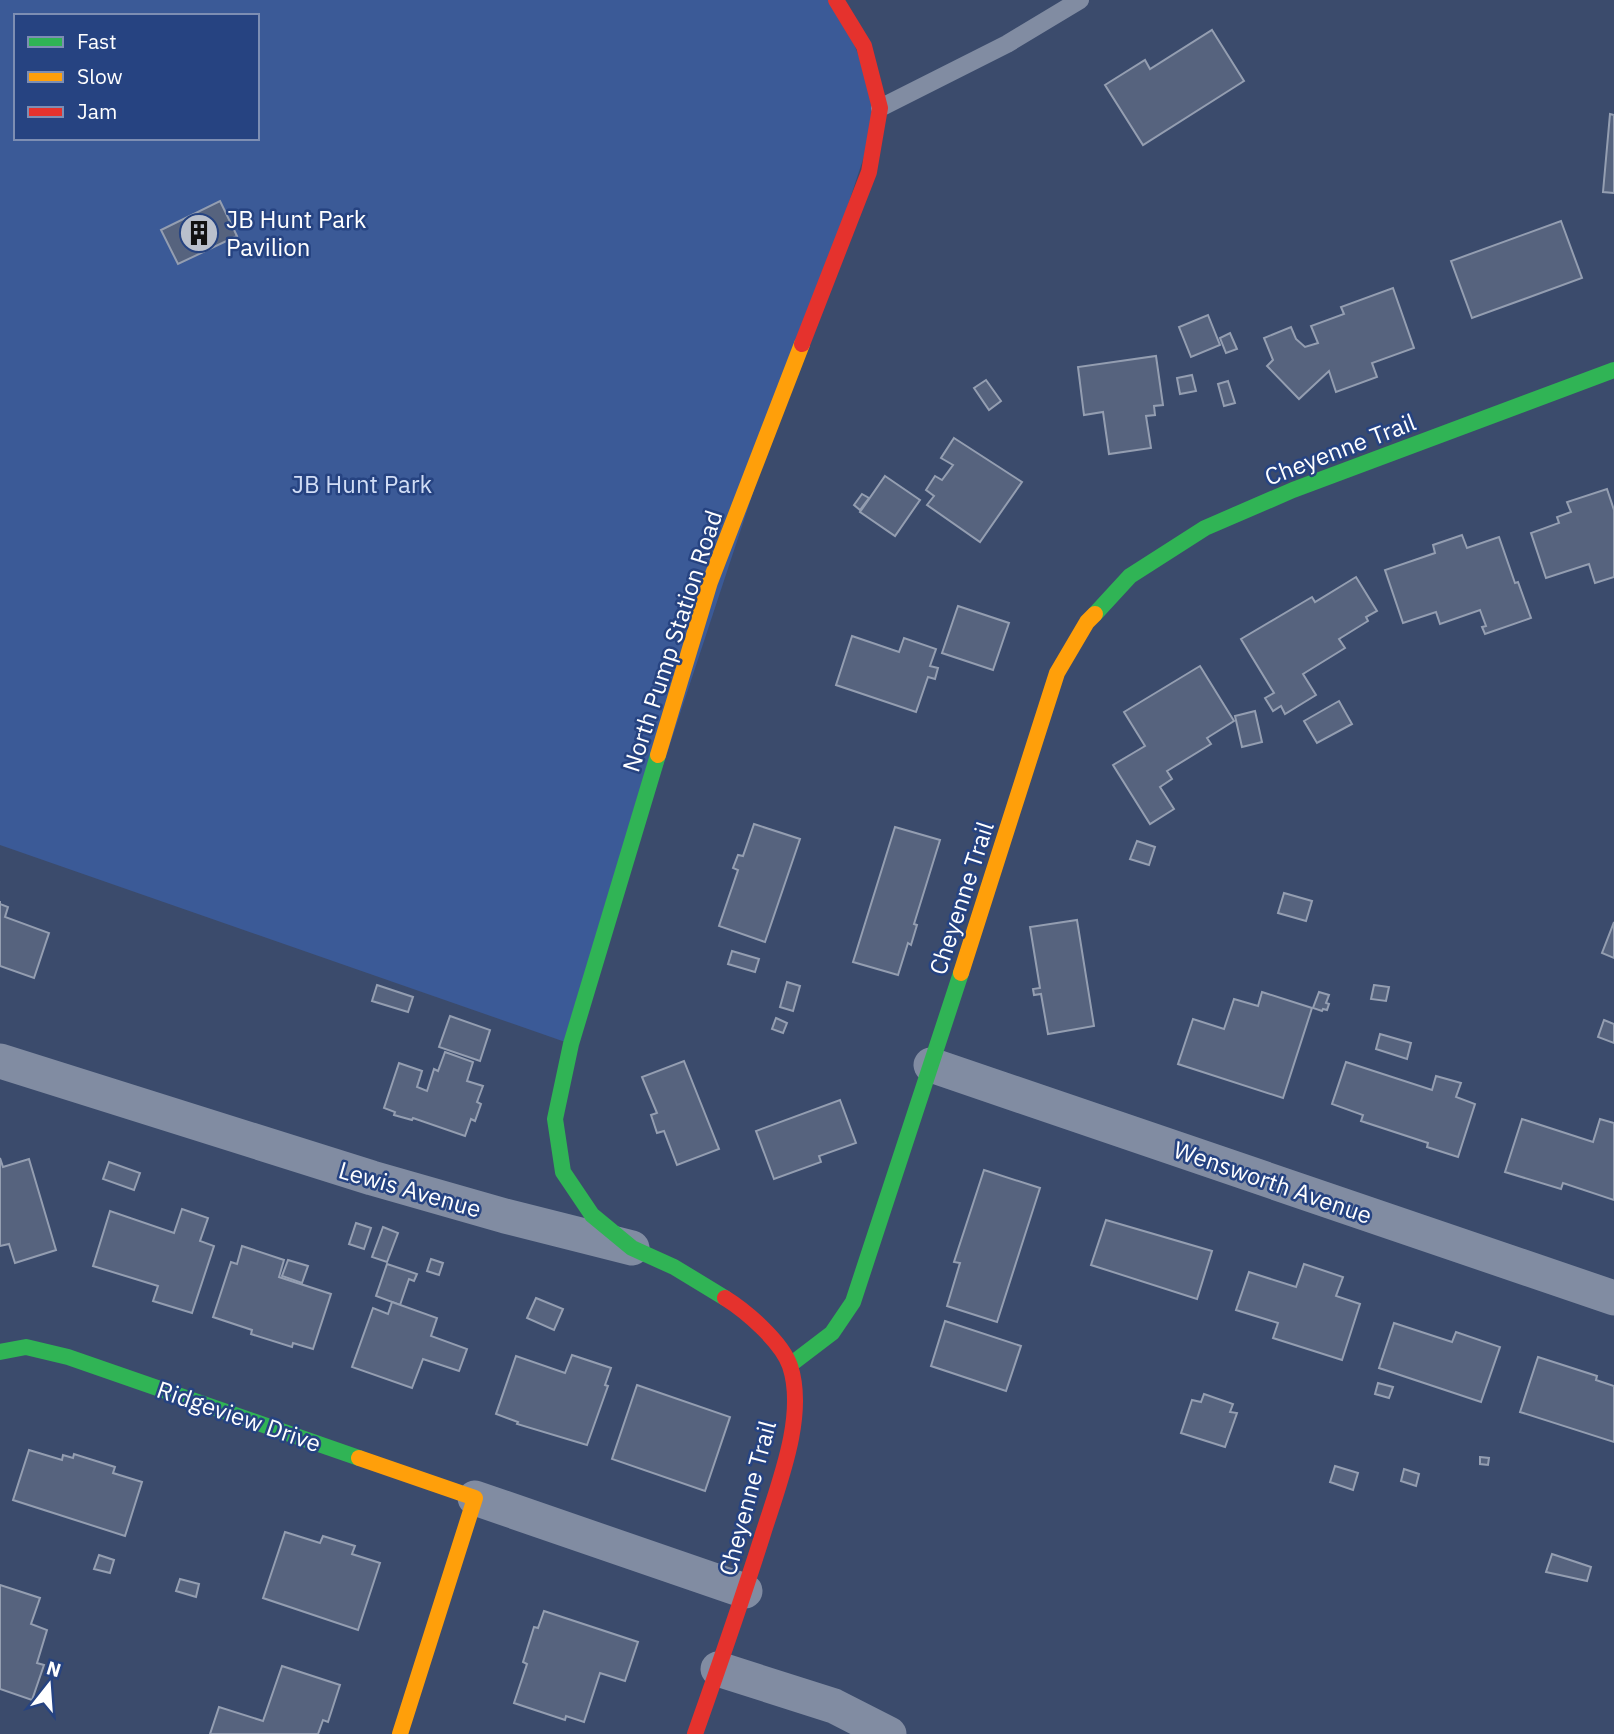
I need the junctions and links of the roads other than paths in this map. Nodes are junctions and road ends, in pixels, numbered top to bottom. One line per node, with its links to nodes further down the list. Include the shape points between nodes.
1 (836, 0): 3 (street, North Pump Station Road, via 864,47)
2 (1080, 0): 3 (lane, via 1007,44)
3 (880, 108): 7 (street, North Pump Station Road, via 869,172 710,582 565,1063 555,1119 563,1172 592,1215)
4 (1614, 370): 6 (street, Cheyenne Trail, via 1293,490 1205,528 1130,576 1087,622 1057,673)
5 (0, 1061): 7 (street, Lewis Avenue, via 372,1178)
6 (931, 1065): 8 (street, Wensworth Avenue); 10 (street, Cheyenne Trail, via 853,1302 832,1333)
7 (632, 1248): 10 (street, Lewis Avenue, via 674,1266 737,1306 768,1333)
8 (1614, 1298)
9 (0, 1352): 11 (street, Ridgeview Drive, via 26,1347 68,1357)
10 (790, 1365): 12 (street, Cheyenne Trail, via 793,1424)
11 (475, 1498): 12 (street, Ridgeview Drive); 14 (street)
12 (745, 1591): 13 (street, Cheyenne Trail)
13 (718, 1669): 15 (street, Cheyenne Trail); 16 (street, via 834,1706)
14 (400, 1734)
15 (695, 1734)
16 (889, 1734)

